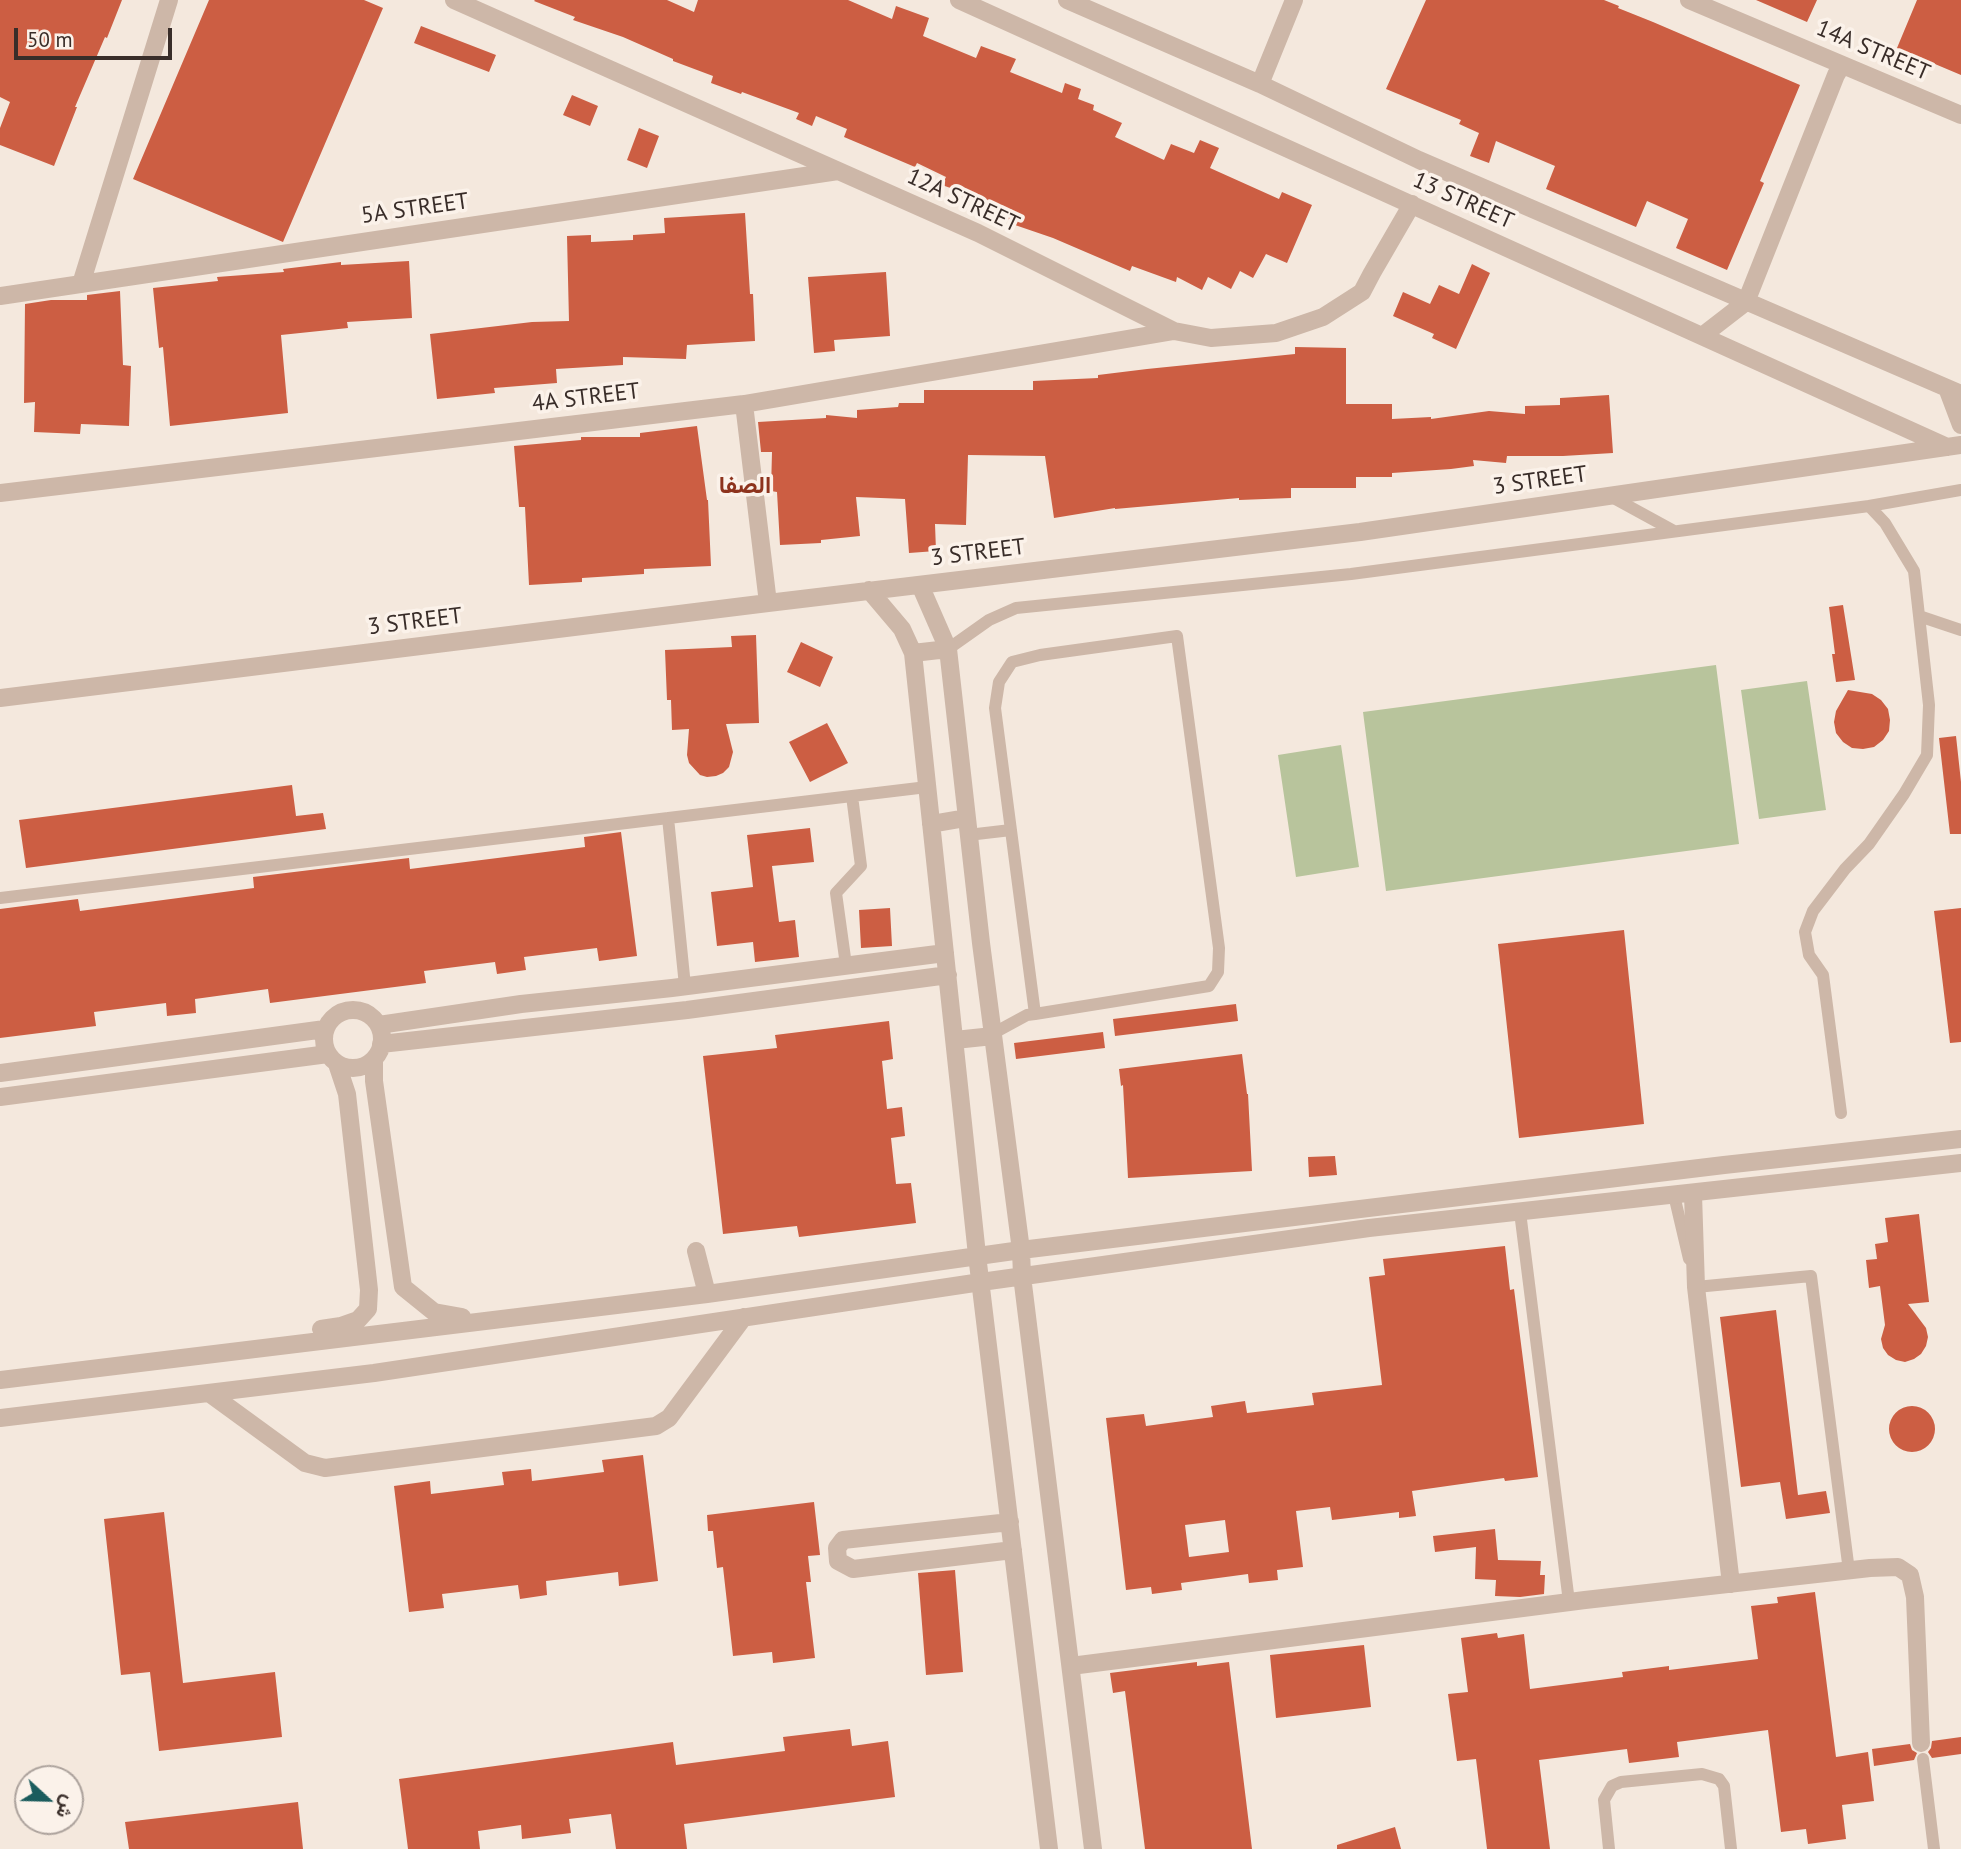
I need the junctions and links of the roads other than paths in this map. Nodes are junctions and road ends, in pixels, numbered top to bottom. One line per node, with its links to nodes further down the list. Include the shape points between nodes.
1 (169, 0): 12 (street)
2 (454, 0): 10 (street, 12A STREET)
3 (959, 0): 11 (street, 13 STREET)
4 (1067, 0): 8 (street, 13 STREET)
5 (1294, 0): 8 (street)
6 (1689, 0): 7 (street, 14A STREET)
7 (1842, 65): 9 (street, 14A STREET); 14 (street)
8 (1260, 84): 14 (street, 13 STREET, via 1419,160)
9 (1961, 115)
10 (838, 171): 12 (street, 5A STREET); 15 (street, 12A STREET, via 978,233)
11 (1412, 204): 15 (street, 12A STREET, via 1362,292 1323,317 1276,333 1211,338); 16 (street, 13 STREET)
12 (81, 284): 13 (street, 5A STREET)
13 (0, 296)
14 (1746, 302): 16 (street); 17 (street, 13 STREET)
15 (1174, 331): 18 (street, 4A STREET)
16 (1702, 336): 20 (street, 13 STREET)
17 (1954, 391): 19 (street)
18 (744, 404): 22 (street, 4A STREET); 28 (street)
19 (1961, 425)
20 (1954, 446): 23 (street, 3 STREET)
21 (1961, 490): 24 (lane)
22 (0, 494)
23 (1610, 496): 25 (lane); 26 (street, 3 STREET, via 1360,532)
24 (1869, 506): 25 (lane); 29 (lane, via 1914,571)
25 (1674, 531): 31 (lane, via 1351,574 1016,608 989,620)
26 (920, 585): 27 (street, 3 STREET); 31 (street)
27 (869, 590): 28 (street, 3 STREET); 32 (street, via 902,629)
28 (768, 603): 33 (street, 3 STREET)
29 (1919, 616): 30 (lane); 54 (lane, via 1929,705 1927,755 1869,844 1813,912 1805,932 1809,955 1823,975)
30 (1961, 629)
31 (948, 649): 32 (street); 38 (street)
32 (913, 653): 34 (street)
33 (0, 698)
34 (927, 786): 35 (lane); 37 (street)
35 (852, 796): 36 (lane); 42 (lane, via 861,866 836,893)
36 (668, 818): 40 (lane); 44 (lane)
37 (931, 824): 38 (street); 41 (street)
38 (967, 827): 39 (lane); 48 (street)
39 (1011, 830): 45 (lane); 45 (lane, via 995,708 999,682 1012,662 1177,636 1219,948 1218,972 1209,986)
40 (0, 898)
41 (945, 953): 42 (street); 43 (street)
42 (846, 965): 44 (street)
43 (948, 975): 49 (street); 50 (street)
44 (685, 986): 46 (street)
45 (1035, 1014): 48 (lane)
46 (379, 1024): 47 (street, via 357,1009 332,1018); 50 (street)
47 (326, 1029): 51 (street, via 324,1042); 52 (street)
48 (993, 1035): 49 (street); 63 (street)
49 (954, 1040): 65 (street)
50 (378, 1052): 51 (street, via 363,1067 350,1068); 72 (street, via 374,1081 403,1287 434,1312)
51 (333, 1059): 53 (street); 73 (street, via 347,1094 368,1309 358,1321 310,1330)
52 (0, 1073)
53 (0, 1097)
54 (1841, 1114)
55 (1961, 1139): 57 (street)
56 (1961, 1163): 58 (street)
57 (1673, 1171): 59 (street); 60 (street)
58 (1693, 1194): 59 (street); 68 (street)
59 (1674, 1195): 61 (street); 68 (lane)
60 (1365, 1208): 62 (street); 63 (street)
61 (1520, 1212): 62 (street); 81 (lane)
62 (1369, 1228): 66 (street)
63 (1021, 1250): 65 (street); 66 (street)
64 (696, 1251): 69 (street)
65 (977, 1255): 67 (street); 69 (street)
66 (1022, 1276): 67 (street); 82 (street)
67 (981, 1282): 71 (street); 77 (street)
68 (1696, 1287): 70 (lane); 79 (lane, via 1811,1276)
69 (706, 1294): 72 (street)
70 (1699, 1314): 80 (street)
71 (744, 1317): 75 (street); 75 (street, via 669,1418 656,1426 325,1468 304,1463)
72 (482, 1321): 73 (street)
73 (285, 1345): 74 (street)
74 (0, 1380)
75 (209, 1393): 76 (street)
76 (0, 1419)
77 (1010, 1522): 78 (street); 78 (street, via 843,1540 837,1548 838,1561 853,1569)
78 (1013, 1550): 84 (street)
79 (1849, 1571): 80 (street); 83 (street, via 1898,1567 1910,1575)
80 (1730, 1577): 81 (street)
81 (1569, 1602): 82 (street)
82 (1071, 1666): 85 (street)
83 (1922, 1751): 88 (lane)
84 (1049, 1849)
85 (1093, 1849)
86 (1609, 1849): 87 (lane, via 1604,1800 1612,1786 1702,1774 1719,1779 1724,1786)
87 (1731, 1849)
88 (1934, 1849)

